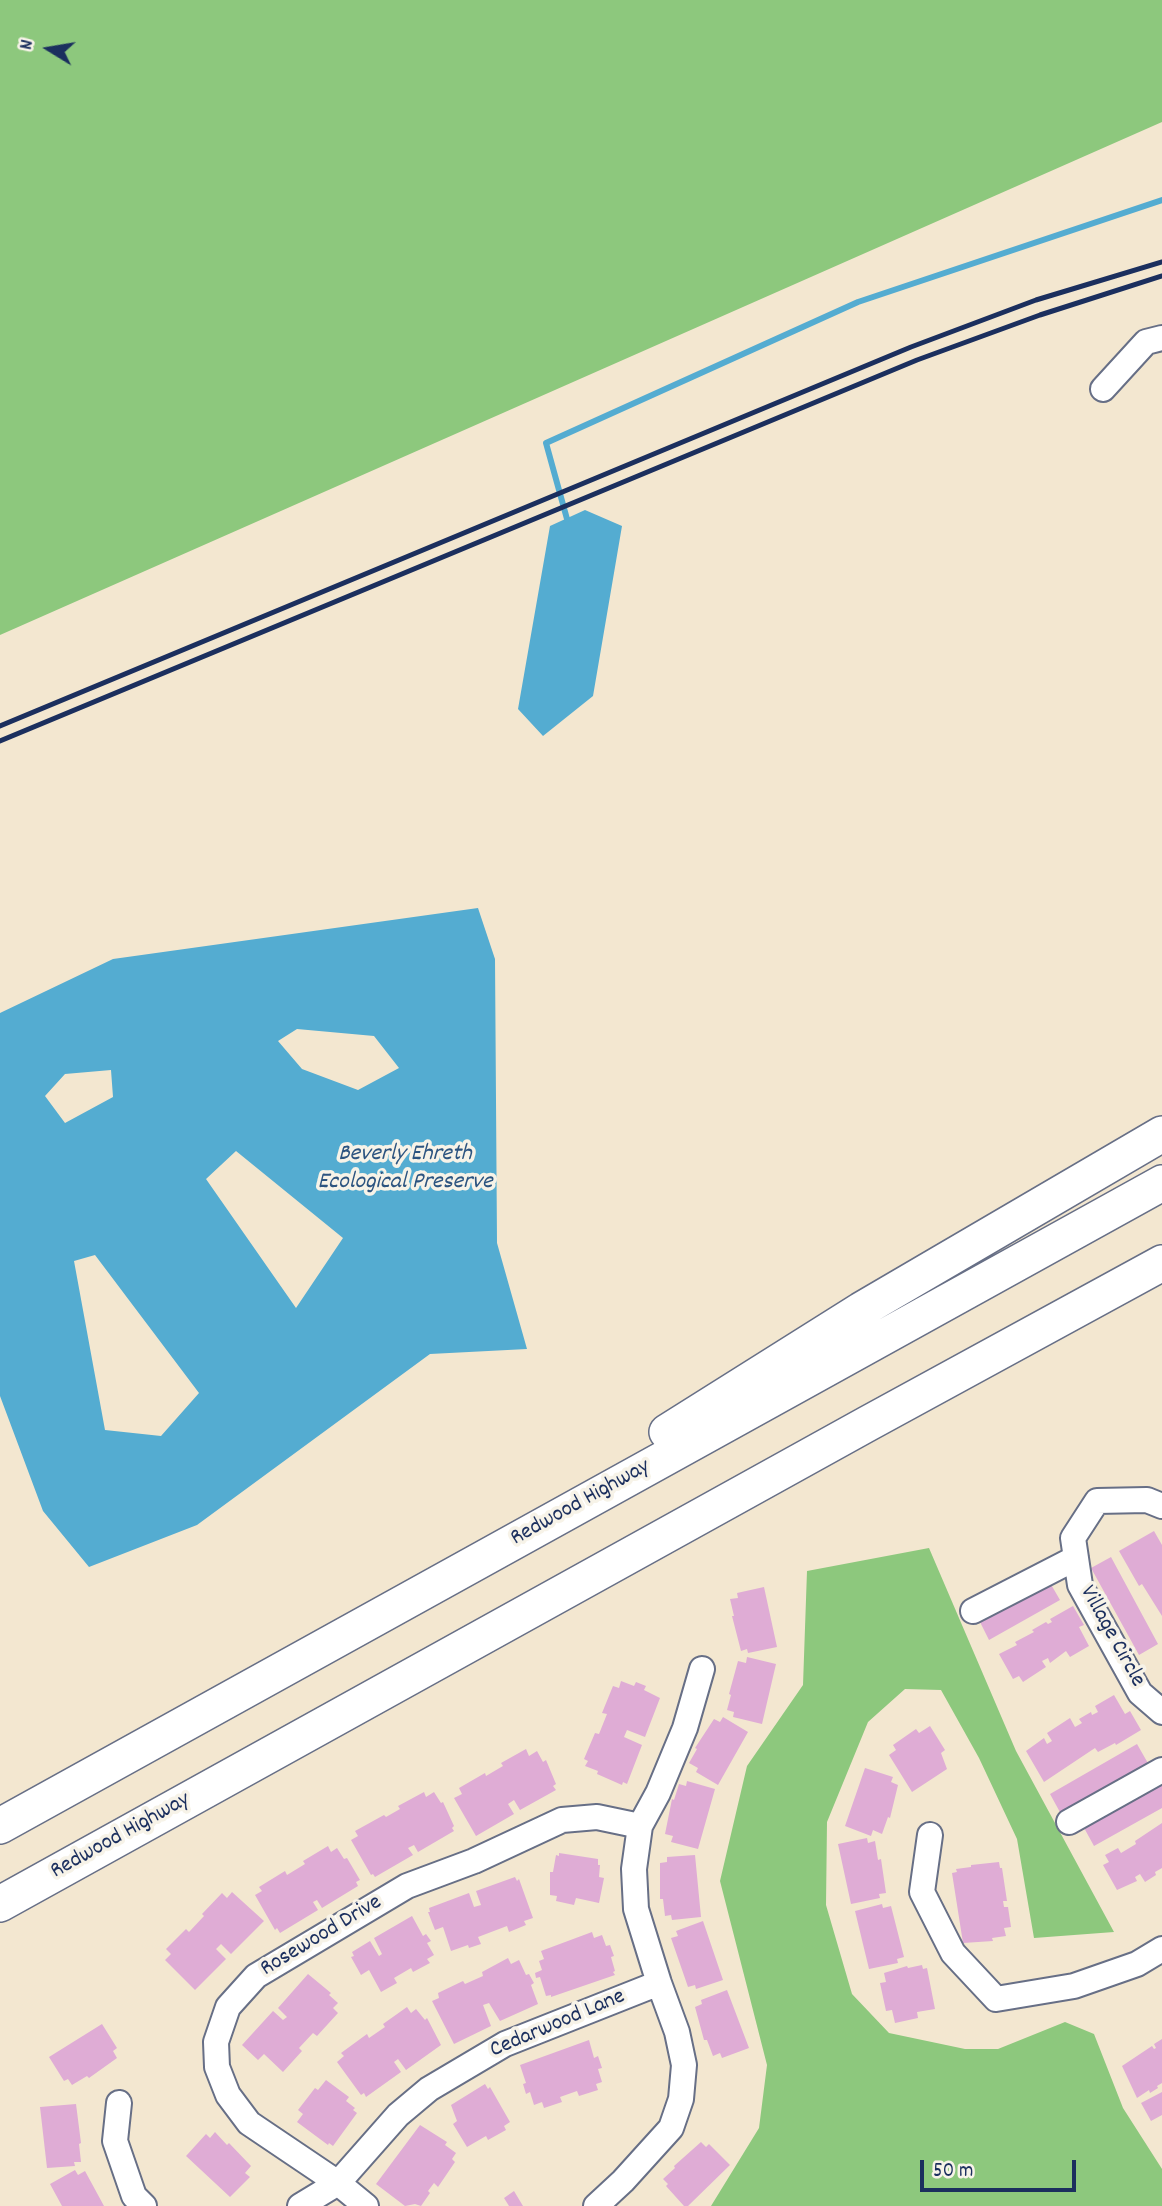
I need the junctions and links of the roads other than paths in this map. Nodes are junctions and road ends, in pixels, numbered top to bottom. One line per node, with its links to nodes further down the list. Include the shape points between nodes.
1 (1162, 338): 2 (street, via 1146,342)
2 (1103, 389)
3 (1162, 1134): 9 (highway, via 860,1310)
4 (1162, 1183): 9 (highway, Redwood Highway)
5 (1162, 1263): 17 (highway, Redwood Highway)
6 (1162, 1506): 7 (street, Village Circle, via 1147,1500 1097,1501 1073,1538)
7 (1076, 1558): 8 (street); 11 (street, Village Circle, via 1086,1597 1140,1693)
8 (973, 1611)
9 (350, 1632): 14 (highway, Redwood Highway)
10 (702, 1669): 15 (street, via 685,1728)
11 (1162, 1712)
12 (1162, 1770): 13 (street)
13 (1069, 1822)
14 (0, 1826)
15 (640, 1826): 19 (street, via 634,1870 636,1909); 21 (street, Rosewood Drive, via 597,1817 562,1819 474,1861 407,1886 256,1976 228,2007 216,2042 217,2067 228,2095 249,2123)
16 (930, 1835): 18 (street, via 922,1892 953,1953 996,1999 1074,1986 1138,1964)
17 (0, 1904)
18 (1162, 1949)
19 (659, 1983): 21 (street, Cedarwood Lane, via 505,2044 429,2089 398,2115); 25 (street, via 684,2065 681,2099 670,2128)
20 (119, 2103): 22 (street, via 115,2141 134,2196)
21 (338, 2183): 23 (street, Cedarwood Lane); 24 (street, Rosewood Drive)
22 (144, 2206)
23 (300, 2206)
24 (366, 2206)
25 (596, 2206)

